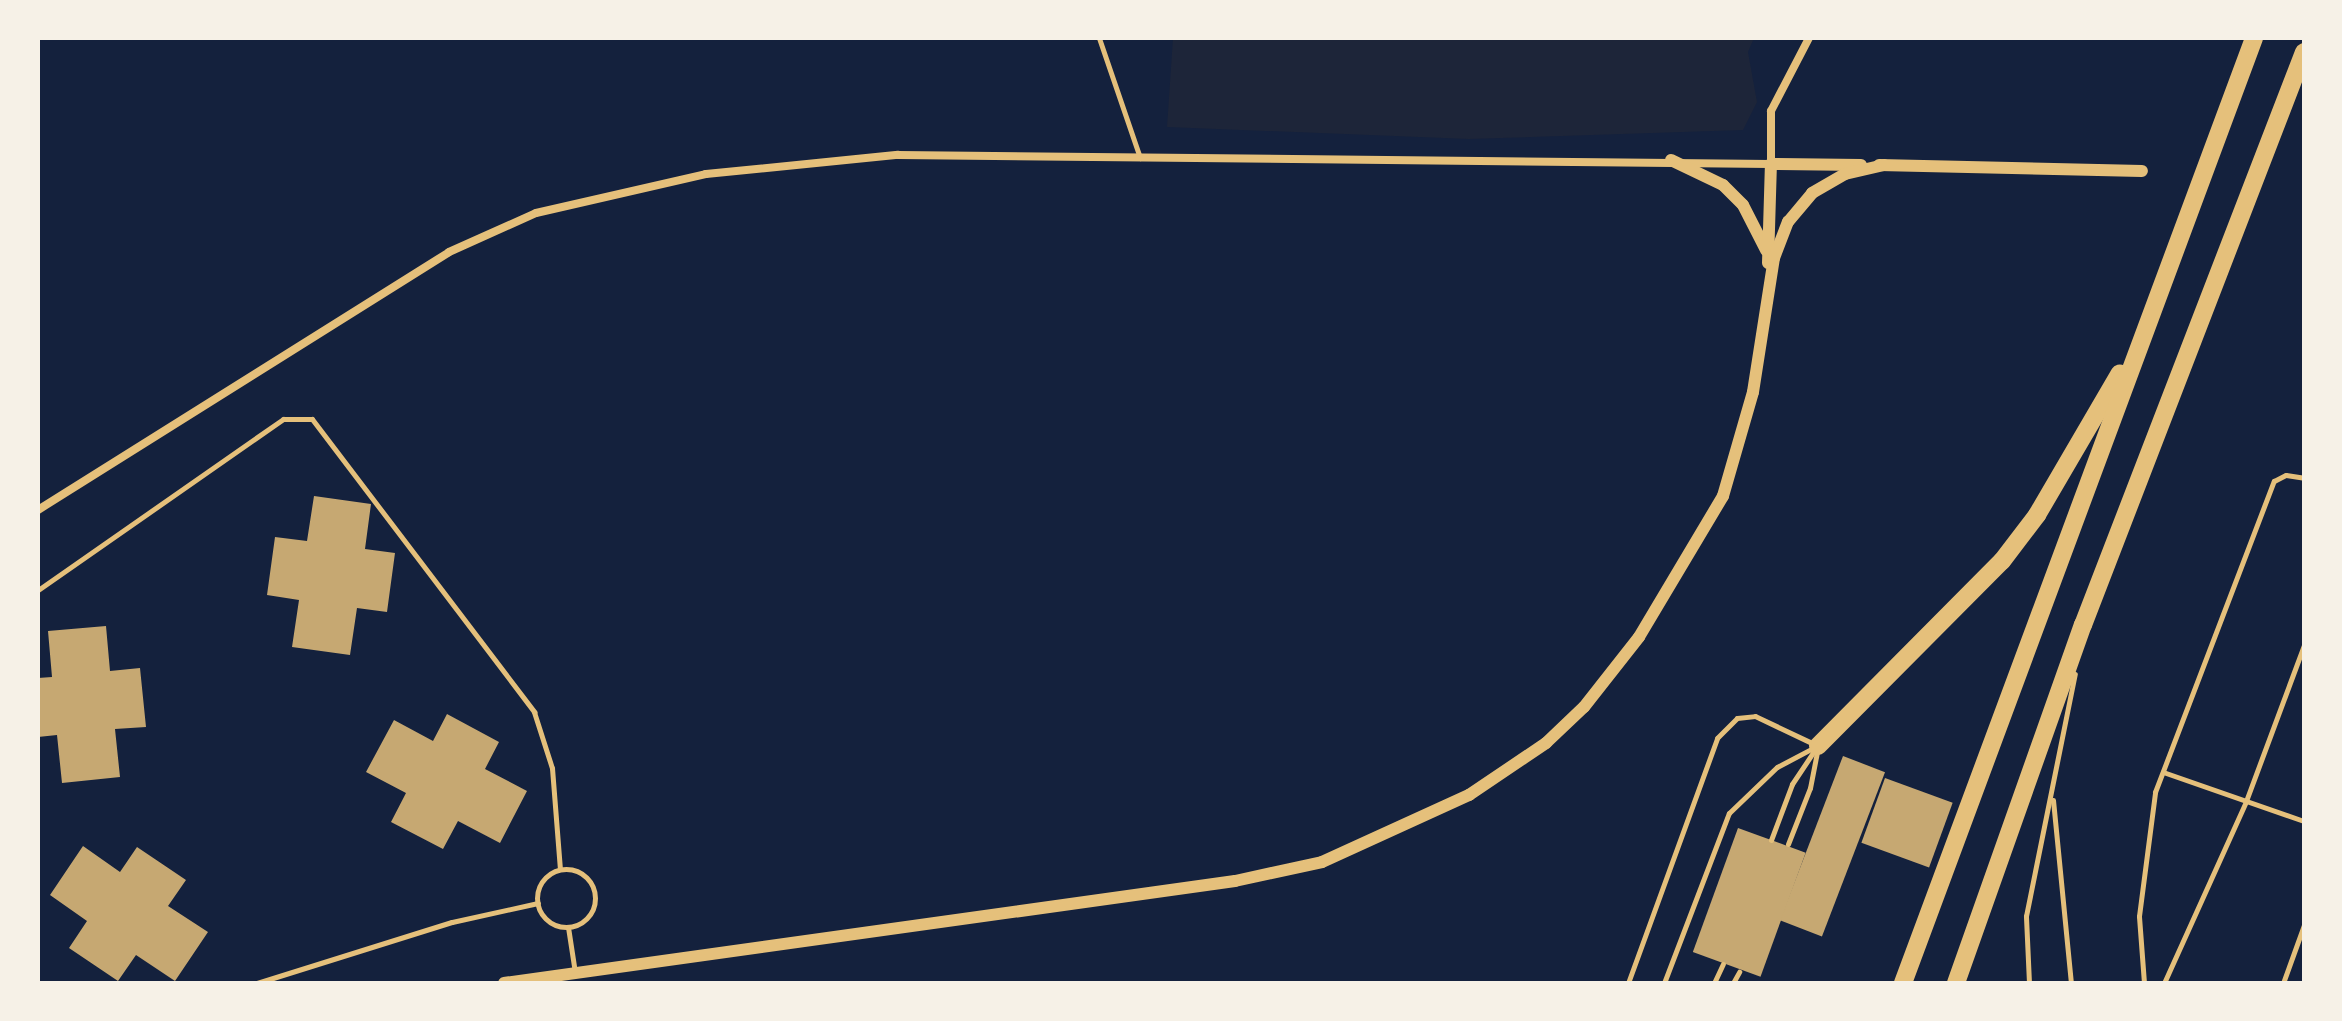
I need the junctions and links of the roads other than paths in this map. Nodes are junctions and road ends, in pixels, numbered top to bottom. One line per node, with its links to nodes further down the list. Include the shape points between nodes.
1 (1099, 38): 5 (lane)
2 (1809, 38): 7 (street, via 1771,111)
3 (2254, 38): 12 (highway)
4 (2304, 52): 16 (highway)
5 (1141, 160): 6 (street); 14 (street, via 898,155 706,174 536,213 449,252)
6 (1671, 160): 7 (street); 10 (street, via 1698,170 1733,195 1758,230)
7 (1771, 164): 8 (street); 10 (street)
8 (1884, 165): 9 (street); 11 (street, via 1845,174 1812,193 1788,222)
9 (2142, 171)
10 (1768, 257): 11 (street)
11 (1766, 299): 31 (street, via 1753,392 1723,496 1673,585 1584,707 1546,743 1469,795 1322,862 1235,881)
12 (2140, 340): 18 (highway, via 2037,515 2002,561); 32 (highway)
13 (2304, 478): 19 (lane, via 2286,475 2274,481)
14 (38, 510)
15 (38, 590): 25 (lane, via 283,419 312,419 534,712 552,768)
16 (2083, 625): 20 (lane); 40 (highway)
17 (2304, 645): 21 (lane)
18 (1818, 746): 23 (lane, via 1792,784); 24 (lane, via 1810,788); 35 (lane, via 1755,716 1737,718 1717,738); 36 (lane, via 1777,767 1729,813)
19 (2163, 772): 21 (lane); 43 (lane, via 2155,792 2139,916)
20 (2053, 795): 41 (lane, via 2026,916); 42 (lane)
21 (2246, 801): 22 (lane); 44 (lane)
22 (2304, 821)
23 (1771, 840)
24 (1788, 844)
25 (560, 869): 26 (lane, via 542,881); 28 (lane, via 586,876 595,894 591,914)
26 (538, 903): 28 (lane, via 548,921); 33 (lane, via 452,922)
27 (2304, 925): 45 (lane)
28 (568, 927): 31 (lane)
29 (1723, 964): 37 (lane)
30 (1739, 972): 38 (lane)
31 (575, 973): 34 (street)
32 (1904, 979): 39 (highway)
33 (257, 983)
34 (504, 983)
35 (1628, 983)
36 (1664, 983)
37 (1714, 983)
38 (1733, 983)
39 (1888, 983)
40 (1956, 983)
41 (2029, 983)
42 (2071, 983)
43 (2144, 983)
44 (2164, 983)
45 (2283, 983)

